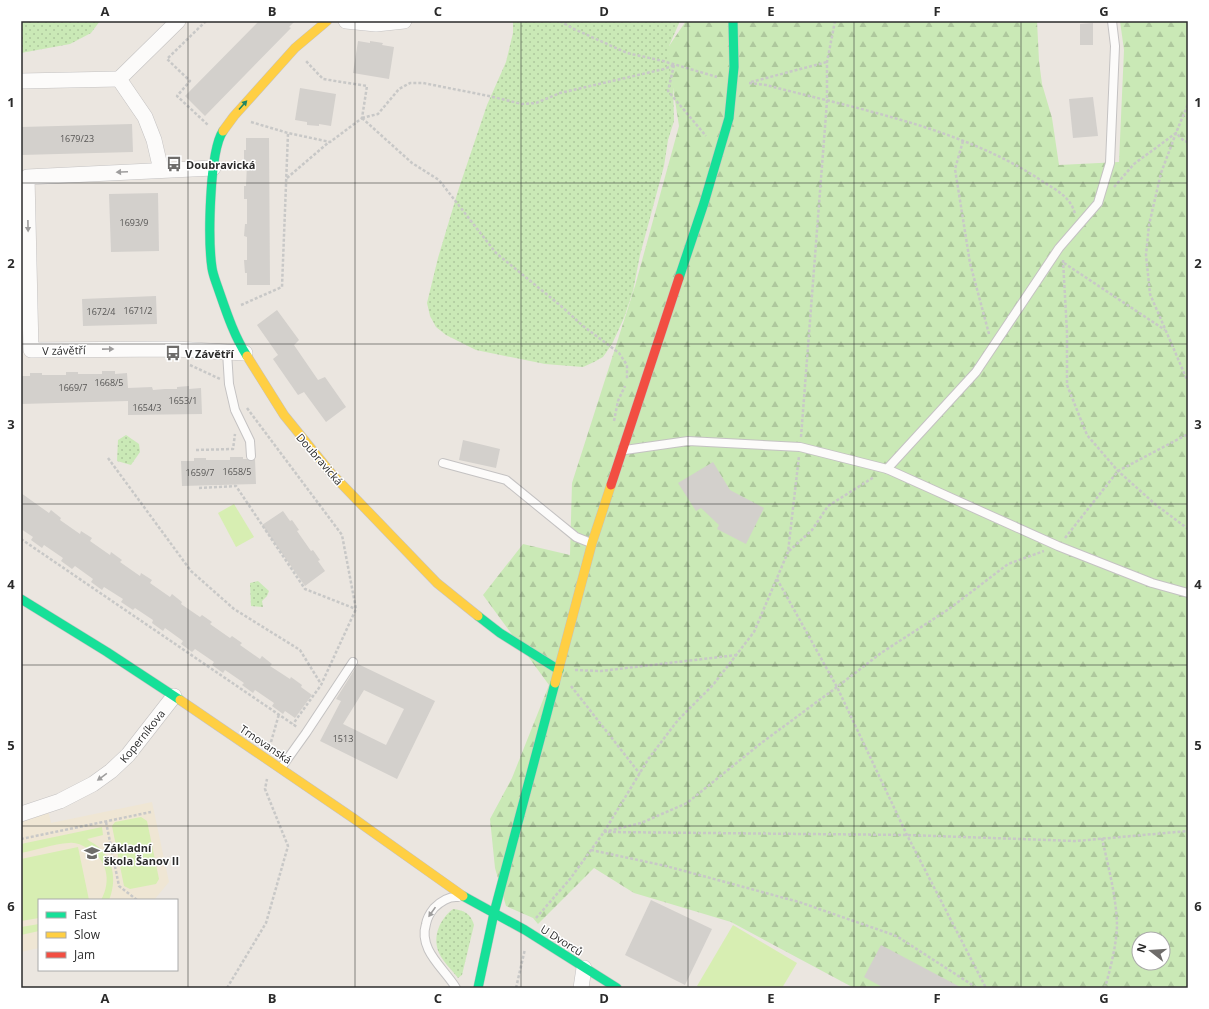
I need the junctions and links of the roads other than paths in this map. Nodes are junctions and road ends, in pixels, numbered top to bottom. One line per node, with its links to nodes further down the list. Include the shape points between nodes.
1 (178, 21): 7 (street)
2 (327, 21): 9 (street, Doubravická, one-way to 2, via 220,136 234,116 295,48)
3 (346, 21): 4 (street, via 376,24)
4 (404, 21)
5 (732, 21): 14 (street, via 734,67 729,118 704,203)
6 (1112, 21): 17 (lane, via 1115,46 1110,163 1098,203 1054,256 976,372)
7 (119, 79): 8 (street); 10 (street, via 145,117)
8 (21, 80)
9 (213, 168): 10 (street, V závětří); 13 (street, Doubravická, via 210,226 212,269 226,312)
10 (161, 170): 11 (street, V závětří, one-way to 11)
11 (24, 178): 12 (street, V závětří, one-way to 12, via 32,350 178,349)
12 (227, 352): 13 (street, V závětří); 15 (lane, via 229,384 235,410 250,441)
13 (245, 353): 22 (street, Doubravická, via 284,415 331,473 437,583 500,633)
14 (622, 450): 17 (lane, via 688,441 800,447); 18 (street)
15 (251, 456)
16 (443, 463): 18 (lane, via 506,480 576,537)
17 (887, 469): 19 (lane, via 1058,546 1152,583)
18 (592, 543): 22 (street)
19 (1188, 594)
20 (21, 599): 23 (street, Trnovanská)
21 (353, 662): 24 (lane)
22 (559, 670): 27 (street)
23 (174, 696): 24 (street, Trnovanská); 25 (street, Koperníkova, one-way to 25, via 128,755 112,770 93,784 60,801)
24 (280, 768): 26 (street, Trnovanská)
25 (21, 814)
26 (465, 897): 27 (street, Trnovanská); 29 (lane, one-way to 29, via 451,896 442,901 430,912 424,929 427,949)
27 (494, 913): 28 (street, U Dvorců); 30 (street)
28 (584, 968): 31 (street); 32 (street, U Dvorců)
29 (456, 988)
30 (478, 988)
31 (581, 988)
32 (617, 988)

